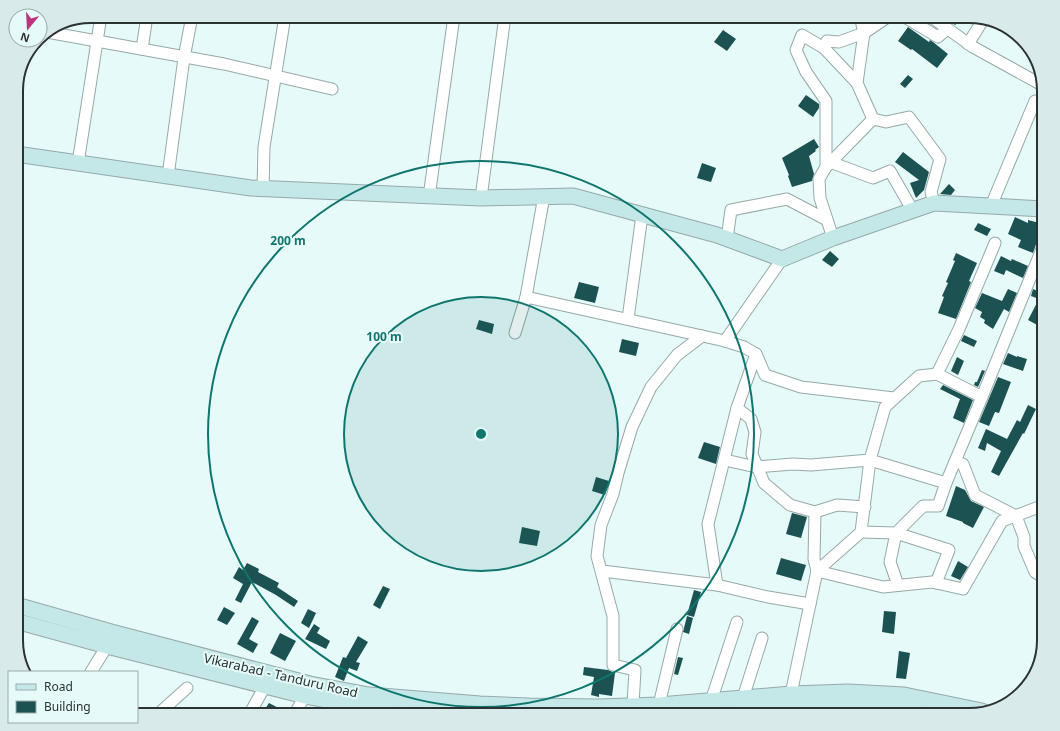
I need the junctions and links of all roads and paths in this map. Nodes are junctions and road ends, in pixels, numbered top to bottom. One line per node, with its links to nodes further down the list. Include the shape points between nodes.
1 (100, 23): 15 (street)
2 (146, 23): 18 (street)
3 (191, 23): 19 (street)
4 (284, 23): 20 (street)
5 (453, 23): 32 (street)
6 (504, 23): 33 (street)
7 (862, 23): 14 (street)
8 (879, 23): 14 (street)
9 (915, 23): 12 (street, via 938,37)
10 (940, 23): 12 (street)
11 (981, 24): 16 (street)
12 (948, 29): 16 (street)
13 (56, 32): 15 (street)
14 (864, 33): 17 (street, via 839,42 827,41); 22 (street)
15 (97, 41): 18 (street); 27 (street)
16 (968, 44): 21 (street)
17 (824, 48): 22 (street); 28 (street, via 802,35 796,50 806,72 826,102)
18 (142, 50): 19 (street)
19 (184, 58): 20 (street); 29 (street)
20 (275, 76): 23 (street); 30 (street, via 264,147)
21 (1036, 82)
22 (857, 83): 25 (street)
23 (332, 89)
24 (1037, 109): 35 (street)
25 (872, 119): 28 (street); 34 (street, via 886,122 909,117 940,159 931,192)
26 (23, 155): 27 (main road)
27 (78, 163): 29 (main road)
28 (828, 165): 37 (street, via 873,178 890,171); 39 (street, via 819,179 820,198)
29 (168, 176): 30 (main road)
30 (263, 189): 32 (main road)
31 (544, 196): 33 (main road); 38 (main road, via 573,196); 45 (street)
32 (429, 197): 33 (main road)
33 (481, 198)
34 (934, 203): 35 (main road); 37 (main road)
35 (991, 206): 36 (main road)
36 (1037, 209)
37 (913, 211): 40 (main road)
38 (642, 215): 41 (main road); 46 (street)
39 (827, 220): 40 (street); 41 (street, via 787,199 731,210)
40 (833, 238): 43 (main road)
41 (727, 239): 43 (main road)
42 (995, 243): 51 (street)
43 (782, 259): 49 (street)
44 (1037, 261): 52 (street)
45 (526, 297): 46 (street); 47 (street)
46 (628, 319): 48 (street)
47 (515, 332)
48 (702, 336): 49 (street); 66 (street, via 677,355 651,387 632,427 613,494 601,525 597,556)
49 (725, 341): 50 (street)
50 (756, 354): 53 (street, via 765,375 801,387); 54 (street)
51 (937, 374): 52 (street); 53 (street, via 920,376)
52 (982, 397): 57 (street)
53 (894, 398): 56 (street, via 885,407)
54 (737, 408): 55 (street); 58 (street, via 751,419 755,432 752,454)
55 (725, 460): 58 (street); 70 (street, via 708,524)
56 (870, 460): 58 (street); 59 (street); 60 (street)
57 (954, 462): 59 (street); 63 (street, via 963,464 975,494)
58 (756, 467): 62 (street, via 764,483 790,505)
59 (946, 483): 65 (street, via 938,506 923,506)
60 (864, 507): 62 (street, via 837,505); 64 (street)
61 (1037, 508): 63 (street)
62 (815, 512): 67 (street, via 814,558)
63 (1016, 516): 68 (street, via 1024,537 1024,546); 69 (street, via 1002,521 963,589)
64 (861, 532): 65 (street); 67 (street)
65 (896, 534): 69 (street, via 949,550); 71 (street, via 890,562)
66 (602, 571): 70 (street); 88 (street, via 613,616 613,665 635,670)
67 (817, 571): 71 (street, via 883,587); 72 (street)
68 (1037, 573)
69 (936, 583): 71 (street)
70 (716, 585): 72 (street)
71 (898, 586)
72 (810, 604): 83 (street)
73 (23, 607): 79 (main road, Vikarabad - Tanduru Road)
74 (737, 622): 86 (street)
75 (23, 623): 78 (main road, Vikarabad - Tanduru Road)
76 (677, 629): 89 (street)
77 (762, 638): 85 (street)
78 (107, 646): 79 (main road, Vikarabad - Tanduru Road); 80 (street)
79 (222, 668): 81 (main road, Vikarabad - Tanduru Road); 94 (main road, Vikarabad - Tanduru Road, via 369,695)
80 (92, 671)
81 (265, 686): 84 (main road, Vikarabad - Tanduru Road); 91 (street)
82 (186, 688): 90 (street)
83 (791, 694): 87 (main road, Vikarabad - Tanduru Road); 98 (main road, Vikarabad - Tanduru Road, via 848,692 904,695)
84 (305, 696): 92 (street); 93 (main road, Vikarabad - Tanduru Road)
85 (743, 698): 86 (main road, Vikarabad - Tanduru Road); 87 (main road, Vikarabad - Tanduru Road)
86 (711, 701): 89 (main road, Vikarabad - Tanduru Road)
87 (763, 703): 96 (main road, Vikarabad - Tanduru Road); 97 (main road, Vikarabad - Tanduru Road, via 853,704)
88 (633, 705): 89 (main road, Vikarabad - Tanduru Road); 95 (main road, Vikarabad - Tanduru Road)
89 (659, 705)
90 (165, 708)
91 (253, 708)
92 (298, 708)
93 (355, 708)
94 (471, 708)
95 (496, 708)
96 (732, 708)
97 (901, 708)
98 (964, 708)

